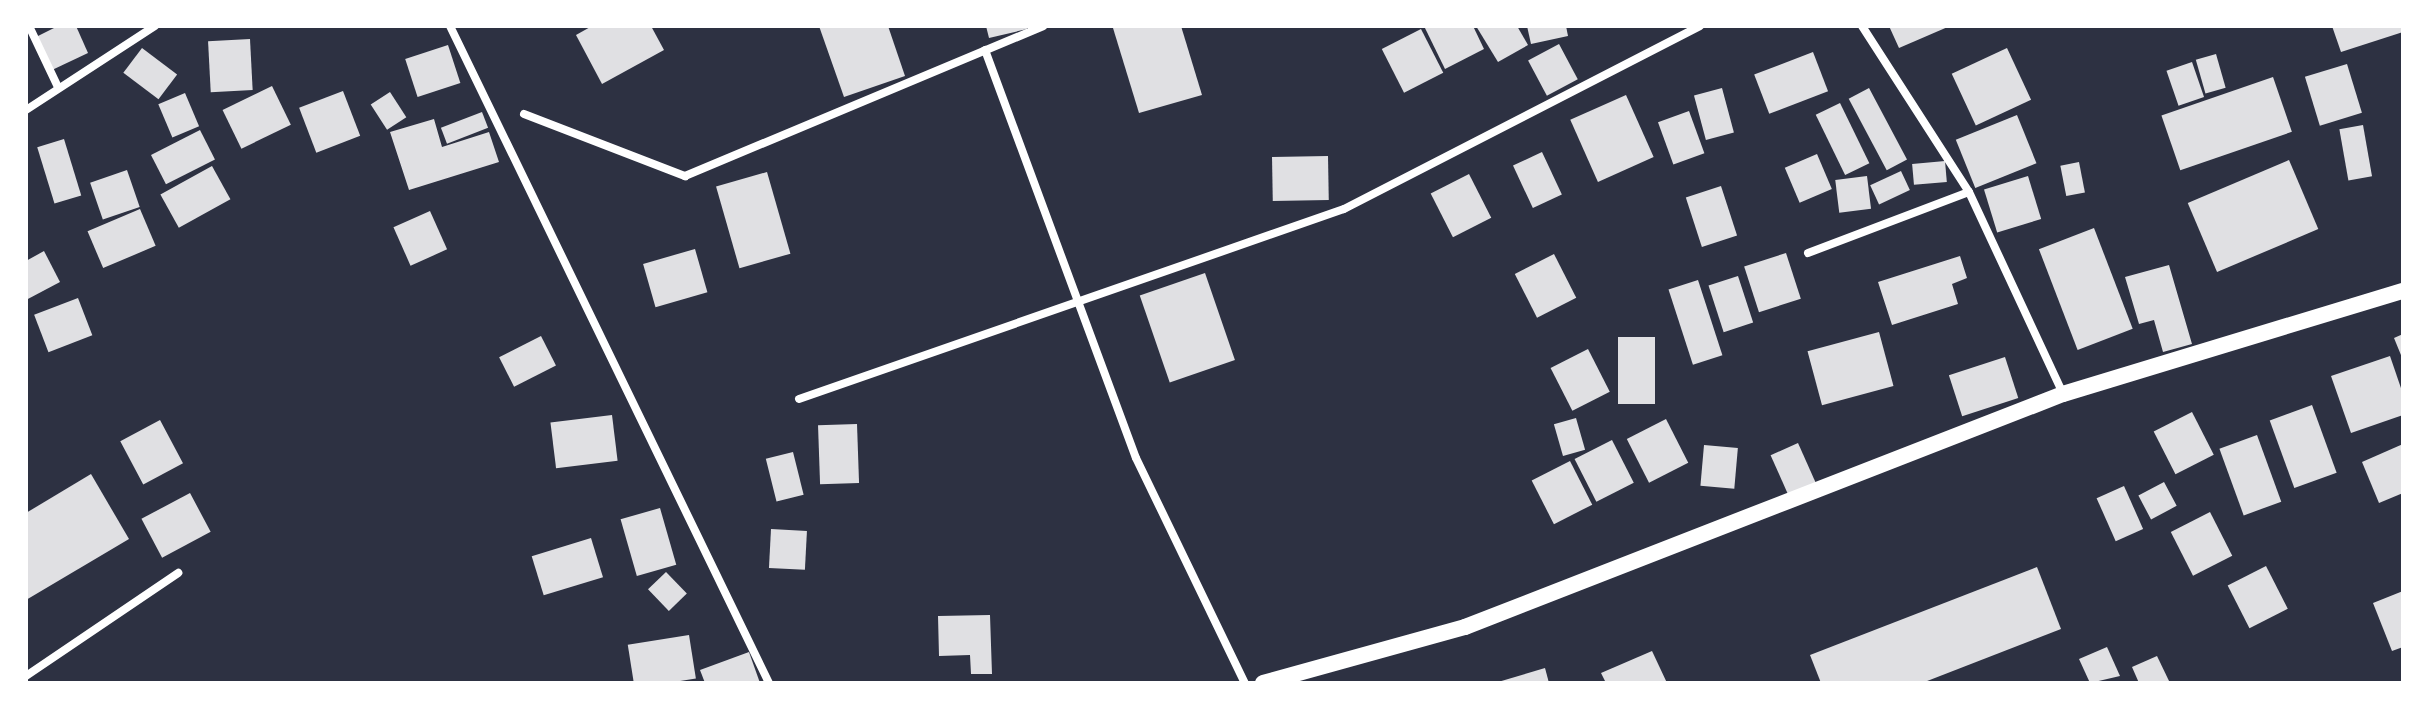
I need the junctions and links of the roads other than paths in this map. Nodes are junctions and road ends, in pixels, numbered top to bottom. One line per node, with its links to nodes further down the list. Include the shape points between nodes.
1 (29, 26): 8 (street)
2 (155, 26): 8 (street)
3 (450, 26): 19 (street)
4 (1043, 26): 7 (street)
5 (1700, 26): 14 (street, via 1344,209)
6 (1862, 26): 11 (street)
7 (985, 50): 10 (street, via 685,176); 14 (street)
8 (58, 87): 9 (street)
9 (26, 110)
10 (524, 114)
11 (1969, 192): 12 (street); 15 (street)
12 (1808, 253)
13 (2403, 291): 15 (main road)
14 (1079, 302): 16 (street); 20 (street, via 1136,458)
15 (2063, 394): 21 (main road, via 1465,627)
16 (799, 399)
17 (178, 573): 18 (street)
18 (26, 676)
19 (769, 683)
20 (1245, 683)
21 (1263, 683)

